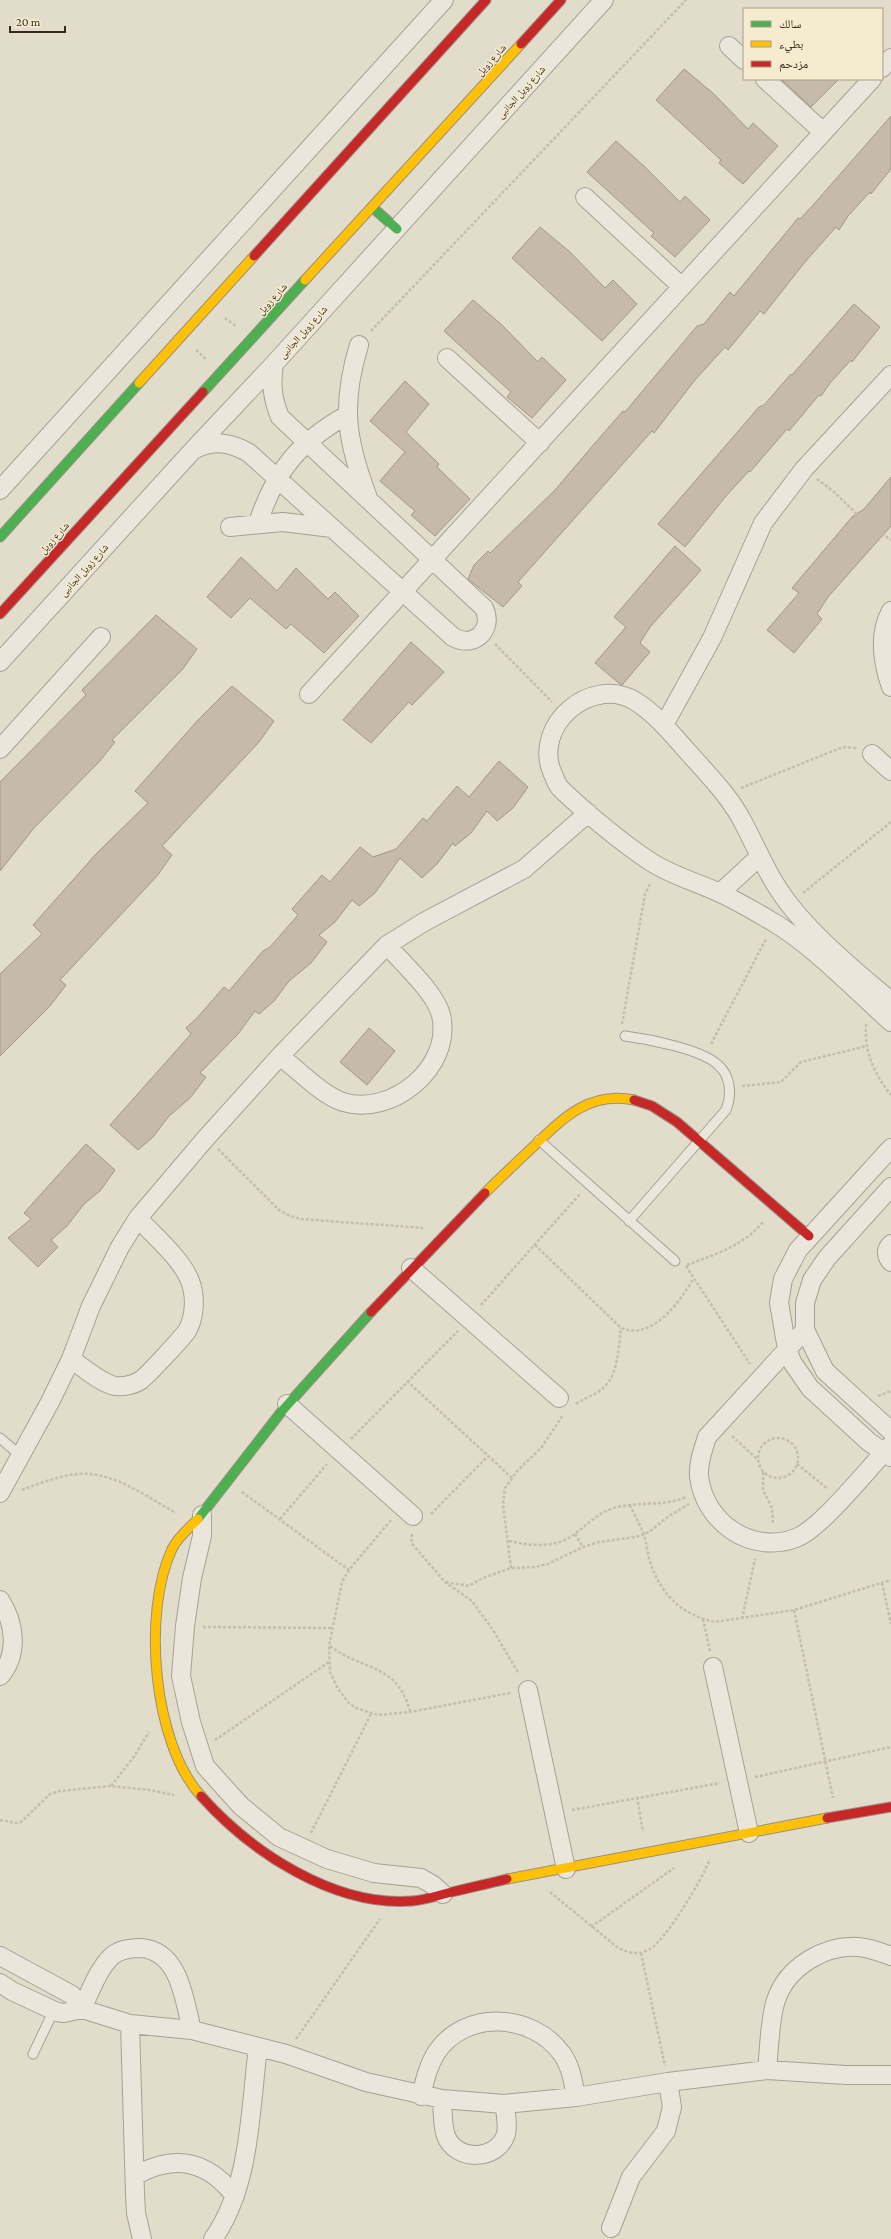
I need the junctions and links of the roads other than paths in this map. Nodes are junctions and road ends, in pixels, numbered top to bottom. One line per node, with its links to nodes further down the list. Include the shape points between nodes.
1 (444, 0): 25 (street)
2 (486, 0): 30 (street)
3 (560, 0): 13 (street, شارع زويل)
4 (604, 0): 14 (street, شارع زويل الجانبى)
5 (729, 46): 7 (street)
6 (891, 58): 8 (street)
7 (743, 59)
8 (883, 67)
9 (766, 80): 11 (street)
10 (871, 80): 11 (street)
11 (823, 132): 15 (street)
12 (585, 197): 15 (street)
13 (372, 206): 14 (street); 34 (street, شارع زويل)
14 (397, 229): 18 (street, شارع زويل الجانبى)
15 (682, 287): 22 (street)
16 (358, 345): 20 (street, via 348,391)
17 (447, 358): 22 (street)
18 (274, 364): 21 (street, via 271,382 273,401 280,417); 23 (street, شارع زويل الجانبى)
19 (891, 375): 39 (street, via 804,470 763,523 712,638)
20 (347, 415): 21 (street); 26 (street, via 353,458)
21 (306, 442): 24 (street); 26 (street)
22 (540, 443): 31 (street)
23 (194, 449): 24 (street, via 216,443 239,447); 36 (street, شارع زويل الجانبى)
24 (276, 478): 27 (street, via 265,500); 29 (street)
25 (0, 490)
26 (368, 500): 31 (street)
27 (258, 523): 28 (street); 29 (street, via 283,522)
28 (230, 527)
29 (332, 528): 32 (street)
30 (0, 537)
31 (433, 560): 32 (street); 32 (street, via 484,608 488,620 484,633 472,640 459,640)
32 (404, 592): 38 (street)
33 (891, 611): 37 (street, via 883,641 885,669)
34 (0, 614)
35 (101, 637): 40 (street)
36 (0, 662)
37 (891, 687)
38 (308, 694)
39 (664, 725): 43 (street, via 634,701 616,695 597,696 578,702 563,714 553,728 548,745 550,765 558,786); 44 (street, via 726,794 744,823)
40 (0, 749)
41 (872, 754): 42 (street)
42 (891, 770)
43 (588, 813): 45 (street, via 652,862 686,880); 46 (street, via 524,869 431,918)
44 (759, 857): 45 (street); 47 (street, via 789,904 811,929)
45 (720, 893): 48 (street, via 775,923 801,941)
46 (388, 945): 50 (street); 50 (street, via 434,999 440,1014 443,1029 438,1049 430,1068 416,1083 399,1095 380,1103 360,1106 342,1102)
47 (891, 1001)
48 (891, 1022)
49 (625, 1036): 52 (lane, via 677,1047 704,1057 717,1064 725,1074 730,1087 730,1100 726,1110)
50 (280, 1056): 55 (street)
51 (539, 1140): 52 (street, via 568,1114 585,1103 606,1098 626,1098 646,1104 668,1116); 56 (lane); 61 (street)
52 (699, 1141): 56 (lane); 57 (street)
53 (891, 1148): 57 (street)
54 (888, 1197): 62 (street, via 827,1258 812,1280 805,1303)
55 (138, 1218): 64 (street, via 120,1247 91,1306); 64 (street, via 181,1266 190,1280 194,1297 193,1315 187,1331 141,1380 128,1386 115,1386 103,1381)
56 (629, 1221): 59 (lane)
57 (809, 1236): 63 (street, via 798,1250 783,1279 779,1303)
58 (891, 1244): 60 (street, via 886,1253)
59 (675, 1261)
60 (891, 1262)
61 (411, 1268): 65 (street); 66 (street)
62 (805, 1330): 63 (street); 67 (street, via 825,1371)
63 (787, 1349): 69 (street, via 792,1362 810,1388); 69 (street, via 707,1437 700,1455 699,1474 703,1494 711,1511 724,1525 740,1536 758,1542 778,1542 796,1538 813,1529)
64 (71, 1359): 70 (street)
65 (287, 1404): 72 (street); 73 (street)
66 (565, 1406)
67 (891, 1432)
68 (0, 1438): 70 (lane)
69 (888, 1452)
70 (22, 1457): 71 (street)
71 (6, 1484)
72 (415, 1517)
73 (198, 1519): 78 (street, via 202,1536 192,1578 181,1676); 79 (street, via 185,1530 173,1549 165,1570 155,1658 166,1719)
74 (0, 1600): 76 (street, via 10,1622 13,1646 6,1670)
75 (713, 1667): 81 (street)
76 (0, 1676)
77 (528, 1690): 82 (street)
78 (202, 1758): 79 (street); 83 (street, via 241,1806 279,1837 302,1850 374,1873 421,1878)
79 (185, 1777): 83 (street, via 216,1814 247,1842 281,1865 361,1895 410,1901)
80 (891, 1807): 81 (street)
81 (749, 1833): 82 (street)
82 (566, 1869): 83 (street)
83 (443, 1894)
84 (0, 1956): 87 (street, via 72,1995)
85 (891, 1956): 93 (street, via 864,1948 840,1948 808,1960 795,1971 784,1984 776,2000)
86 (0, 1983): 88 (street)
87 (82, 2009): 88 (street, via 64,2013); 89 (street); 90 (street, via 103,1967 113,1955 124,1950 150,1949 170,1962)
88 (54, 2010): 92 (lane)
89 (130, 2024): 90 (street); 100 (street)
90 (192, 2030): 91 (street)
91 (258, 2047): 96 (street, via 366,2082); 101 (street, via 244,2158)
92 (33, 2054)
93 (767, 2070): 94 (street); 95 (street)
94 (891, 2075)
95 (668, 2082): 97 (street); 102 (street, via 672,2107 666,2131 631,2177)
96 (421, 2096): 97 (street, via 427,2070 437,2052 458,2033 470,2026 490,2021 524,2025 548,2039 562,2054 572,2072); 98 (street)
97 (576, 2097): 99 (street)
98 (442, 2099): 99 (street); 99 (street, via 446,2136 460,2152 470,2155 491,2152 505,2136 507,2126)
99 (504, 2104)
100 (136, 2175): 101 (street, via 152,2166 171,2162 190,2164 208,2170); 103 (street, via 136,2213)
101 (235, 2196): 104 (street)
102 (611, 2228)
103 (142, 2239)
104 (213, 2239)

